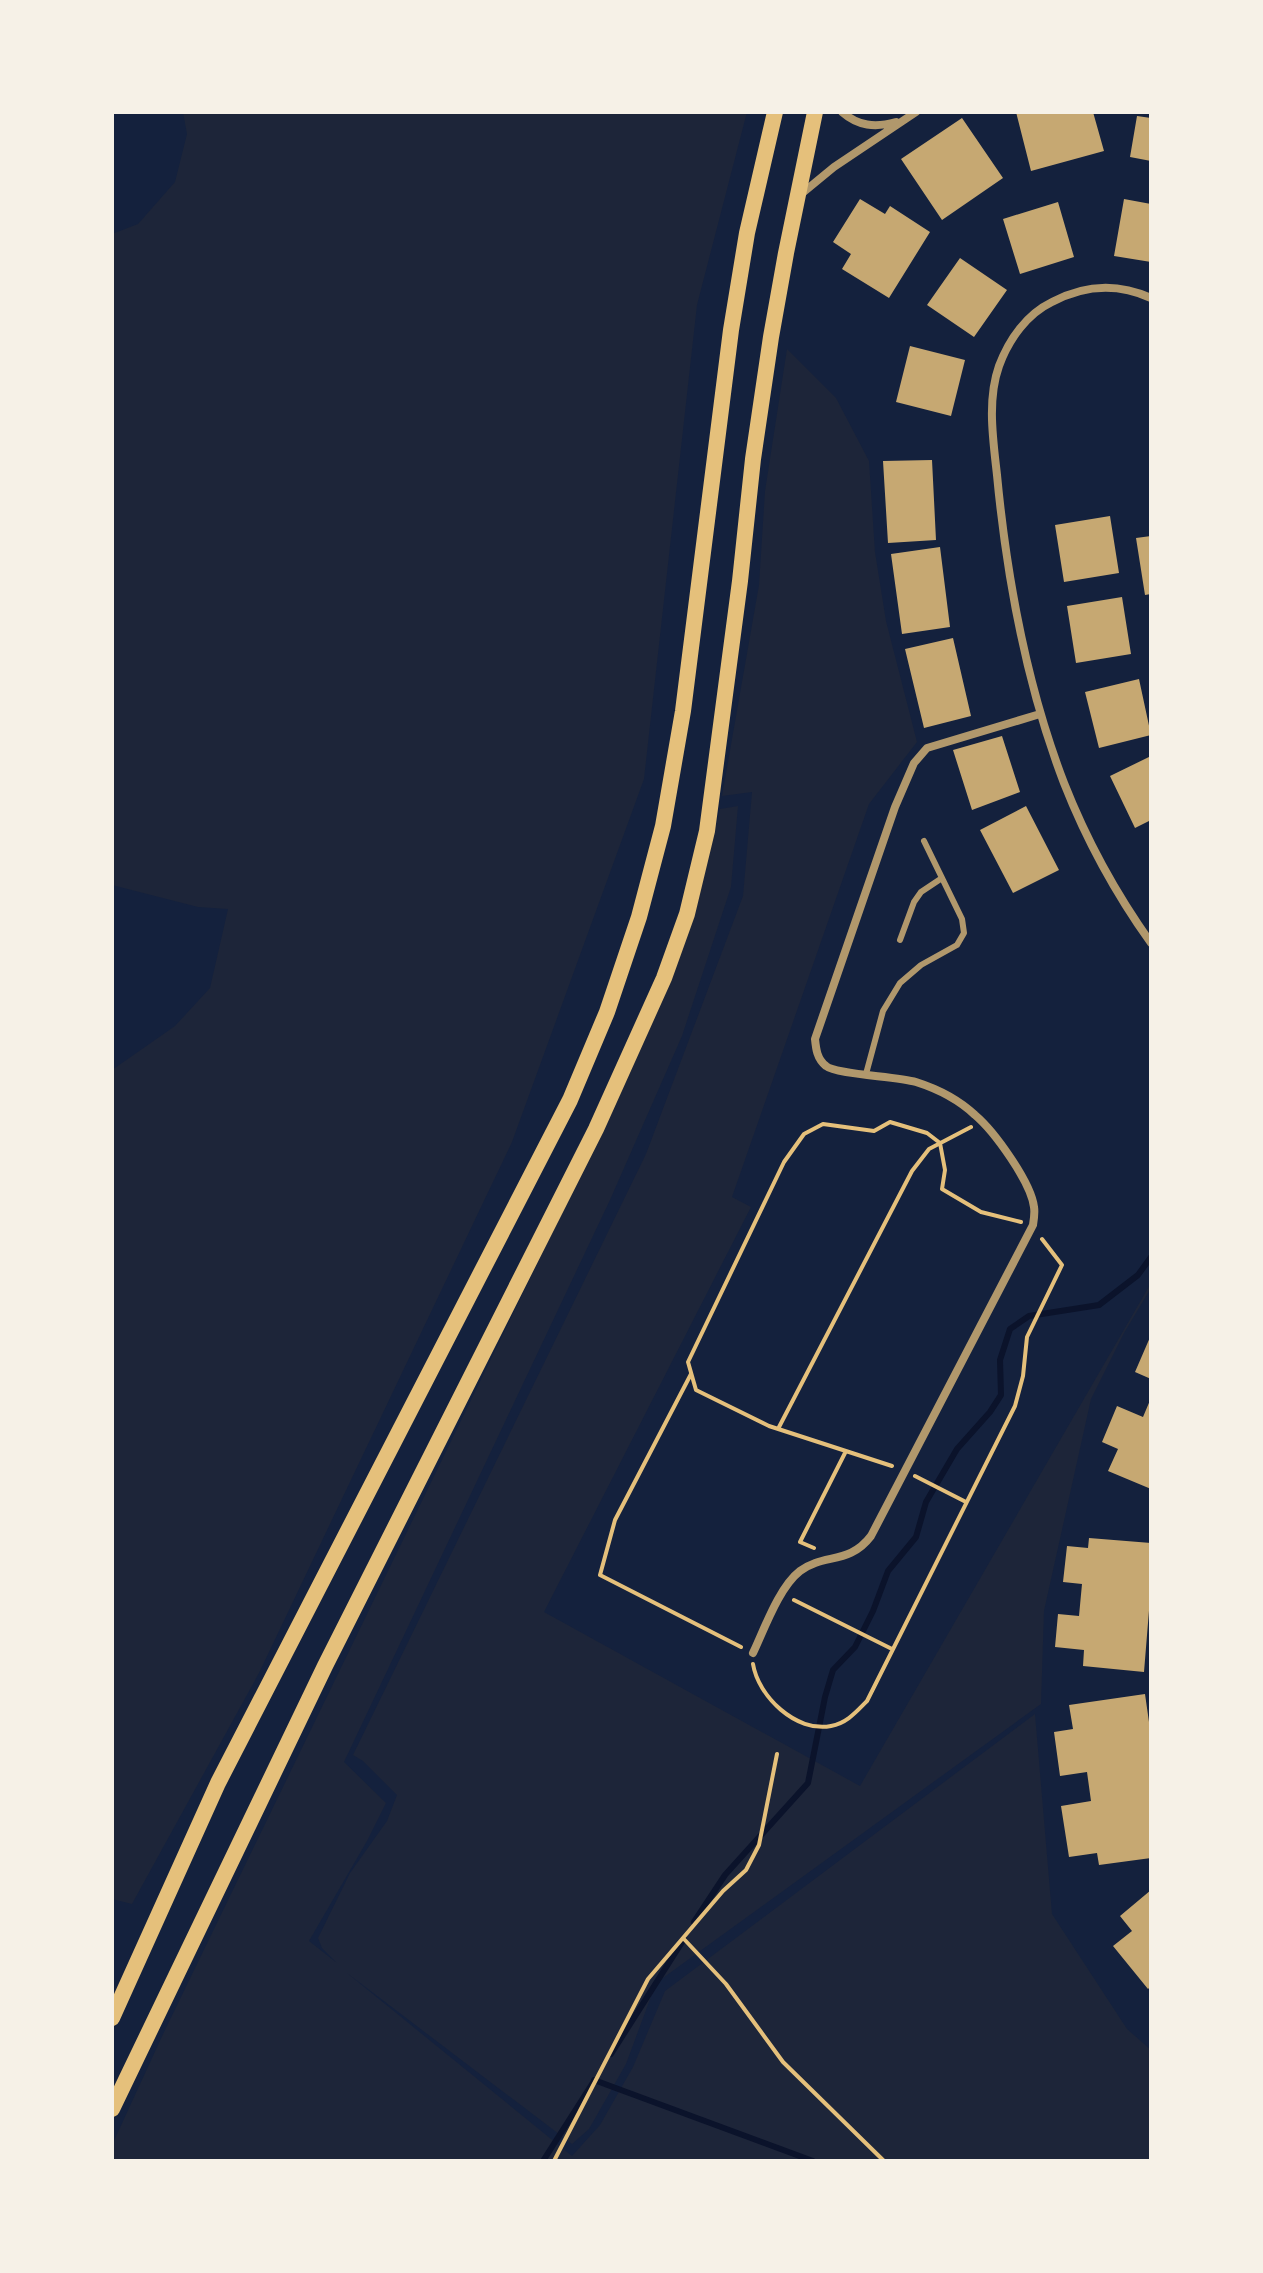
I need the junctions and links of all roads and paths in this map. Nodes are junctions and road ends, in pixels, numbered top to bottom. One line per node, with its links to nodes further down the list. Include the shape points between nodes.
1 (775, 112): 29 (main road, via 731,330 683,711 663,826 607,1012 570,1100 218,1783)
2 (815, 112): 6 (main road)
3 (842, 112): 5 (street, via 866,126)
4 (916, 112): 5 (street)
5 (904, 120): 6 (street)
6 (797, 199): 30 (main road, via 753,459 707,831 669,965 596,1129 325,1666)
7 (1151, 298): 8 (street, via 1103,287 1070,292 1040,307 1016,332 999,367 992,411 1000,508 1014,603)
8 (1040, 714): 12 (street, via 1084,827); 13 (street, via 927,748 914,763 815,1039 826,1066)
9 (924, 841): 10 (lane)
10 (942, 878): 11 (lane, via 914,902); 13 (lane, via 964,933 957,945 900,983 883,1011)
11 (900, 940)
12 (1151, 943)
13 (866, 1074): 14 (street, via 916,1082 947,1094)
14 (981, 1122): 15 (path); 16 (street, via 1030,1191)
15 (940, 1143): 16 (path, via 942,1189 981,1212); 17 (path, via 927,1133 890,1122 874,1131 823,1124 804,1134 784,1162 688,1362); 18 (path, via 912,1171)
16 (1033, 1225): 20 (street); 21 (path, via 1062,1265 1027,1337 1015,1406)
17 (691, 1374): 18 (path, via 696,1390); 25 (path, via 615,1520 600,1575)
18 (778, 1429): 19 (path)
19 (846, 1451): 20 (path); 22 (path, via 800,1542)
20 (905, 1471): 21 (path); 22 (street, via 862,1548)
21 (966, 1502): 24 (path)
22 (837, 1558): 23 (street, via 799,1572)
23 (782, 1594): 24 (path); 25 (street)
24 (892, 1649): 26 (path, via 867,1701 850,1718 830,1726 813,1726 776,1707)
25 (753, 1653)
26 (756, 1680)
27 (777, 1754): 28 (path, via 759,1845 746,1870)
28 (683, 1938): 31 (path, via 648,1979); 32 (path, via 726,1984 783,2062)
29 (112, 2018)
30 (112, 2109)
31 (554, 2161)
32 (884, 2161)

